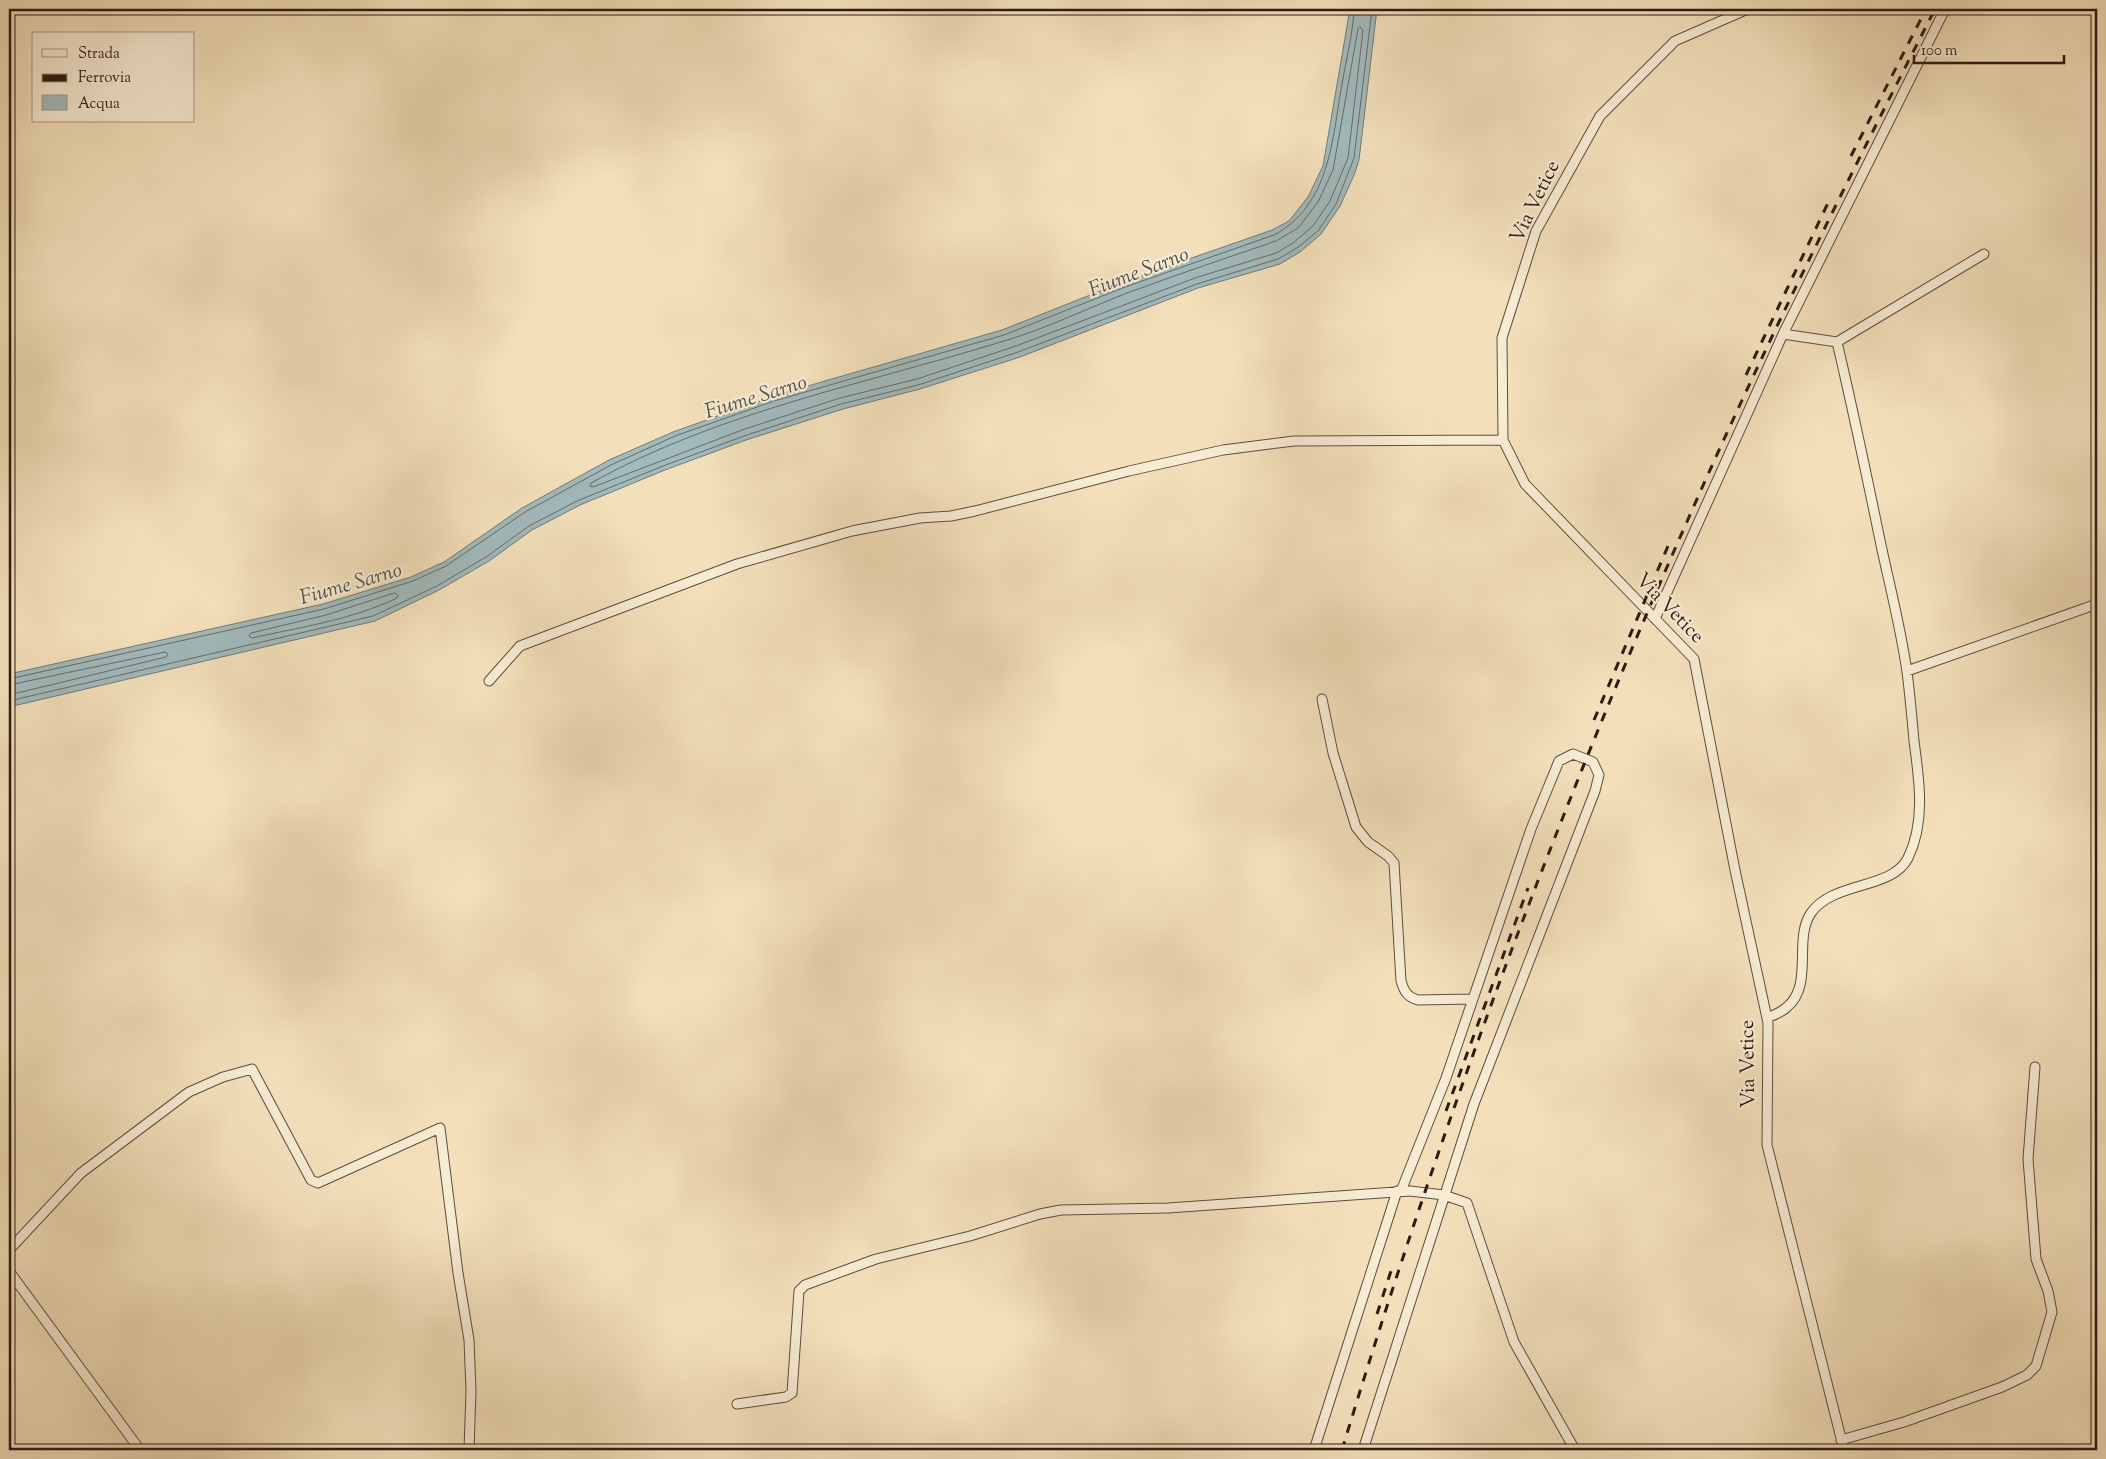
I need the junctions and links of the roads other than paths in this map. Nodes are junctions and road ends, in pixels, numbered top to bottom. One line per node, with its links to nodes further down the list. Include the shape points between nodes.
1 (1748, 9): 6 (street, Via Vetice, via 1675,41 1600,116 1536,232 1502,338)
2 (1945, 9): 4 (street)
3 (1984, 254): 5 (street)
4 (1783, 334): 5 (street); 8 (street)
5 (1837, 342): 9 (street)
6 (1503, 440): 8 (street, Via Vetice, via 1525,484); 10 (street, via 1294,441 1223,450 967,512 852,531 737,564 520,646)
7 (2097, 604): 9 (street)
8 (1655, 619): 13 (street, Via Vetice, via 1694,659)
9 (1907, 671): 13 (street, via 1920,794 1919,817 1908,858 1894,873 1844,890 1814,908 1805,928 1796,994 1789,1006)
10 (489, 681)
11 (1322, 699): 12 (street, via 1333,753 1356,827 1368,842 1394,863 1404,991 1410,998 1418,1000)
12 (1471, 999): 15 (street, via 1446,1078); 16 (street, via 1531,828 1559,761 1573,754 1593,762 1599,775 1595,791 1474,1104)
13 (1767, 1018): 20 (street, Via Vetice, via 1767,1145)
14 (2035, 1067): 20 (street, via 2028,1159 2036,1260 2052,1312 2036,1366 2027,1375 2002,1387 1904,1422)
15 (1399, 1191): 16 (street); 19 (street, via 1168,1208 1061,1210 876,1259 805,1285 799,1291 792,1393 786,1397); 23 (street)
16 (1444, 1195): 24 (street); 25 (street, via 1466,1203 1514,1342)
17 (9, 1250): 22 (street, via 81,1173 181,1097 223,1077 252,1068 306,1172 318,1184 440,1128 469,1340)
18 (9, 1271): 21 (street)
19 (737, 1404)
20 (1841, 1440): 26 (street, Via Vetice)
21 (140, 1450)
22 (469, 1450)
23 (1314, 1450)
24 (1363, 1450)
25 (1575, 1450)
26 (1844, 1450)

